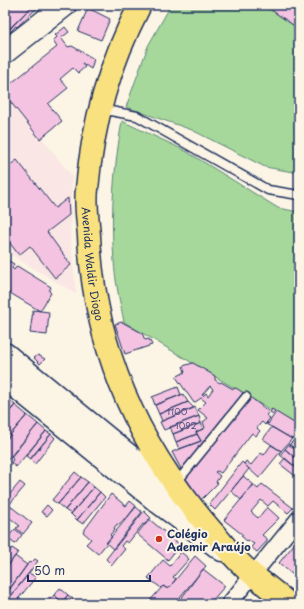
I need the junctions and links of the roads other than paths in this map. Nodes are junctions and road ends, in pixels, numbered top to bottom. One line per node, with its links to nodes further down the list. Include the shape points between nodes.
1 (140, 5): 4 (main road, Avenida Waldir Diogo, via 112,65)
2 (61, 6): 3 (street)
3 (5, 52)
4 (99, 109): 5 (lane, via 137,116 268,190); 9 (main road, Avenida Waldir Diogo, via 86,191 90,272 106,347 134,418)
5 (299, 195)
6 (5, 354): 10 (street, Avenida Waldir Diogo)
7 (5, 378): 12 (street, Avenida Waldir Diogo, via 158,502)
8 (246, 397): 9 (lane)
9 (175, 485): 10 (main road, Avenida Waldir Diogo)
10 (192, 508): 12 (main road, Avenida Waldir Diogo)
11 (299, 518): 12 (street)
12 (247, 568): 13 (street); 14 (main road, Avenida Waldir Diogo)
13 (229, 604)
14 (289, 604)

